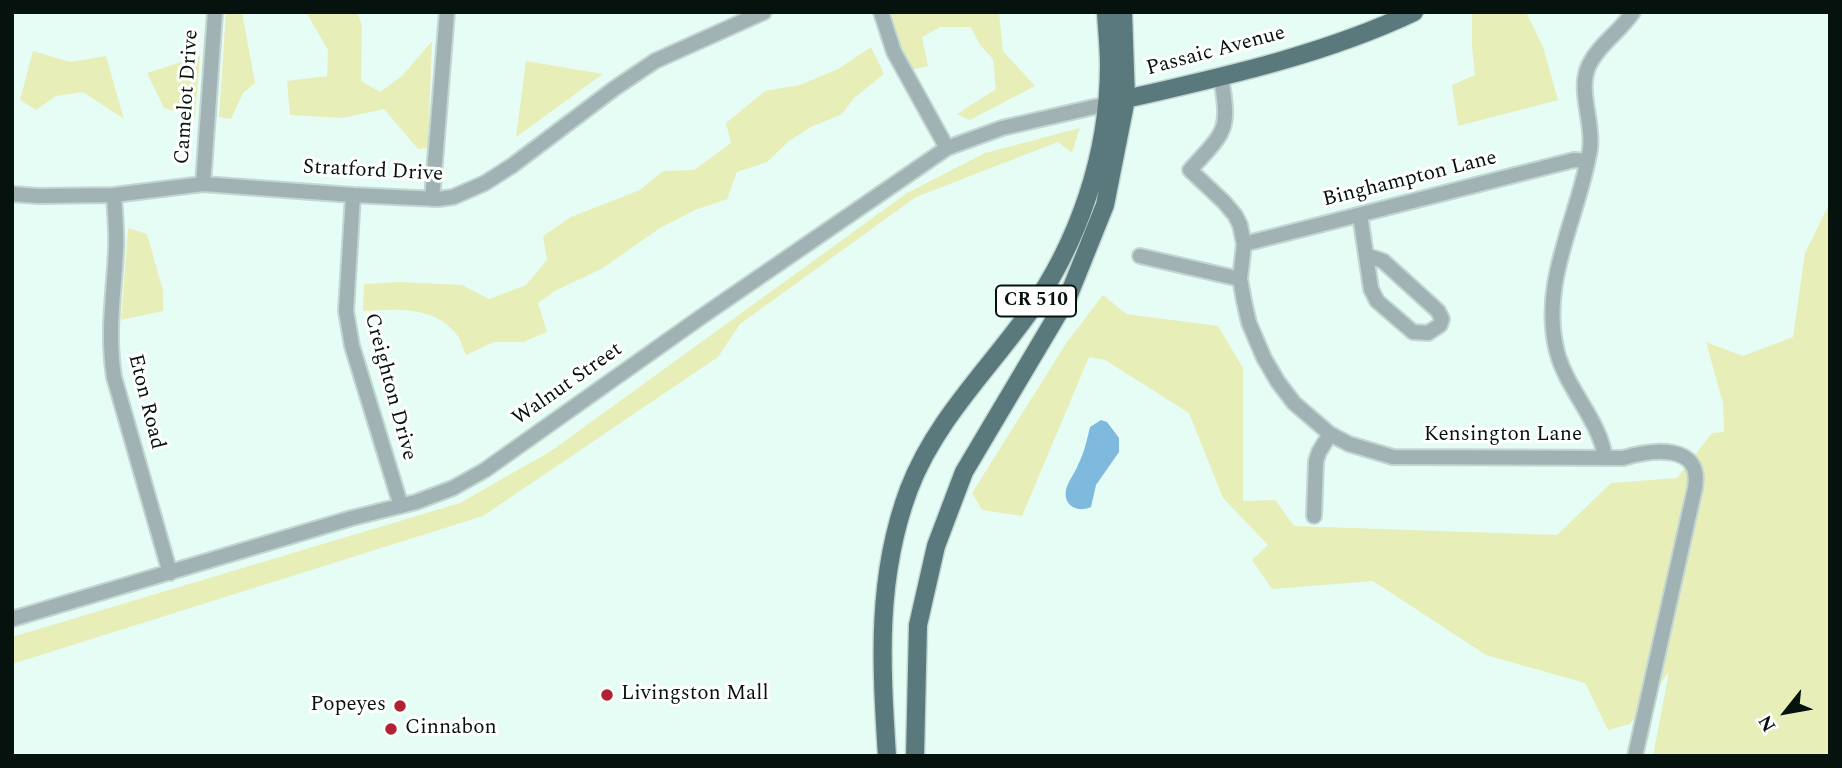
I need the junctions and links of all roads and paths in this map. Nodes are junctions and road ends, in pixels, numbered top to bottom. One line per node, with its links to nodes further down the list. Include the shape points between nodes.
1 (215, 12): 14 (street, Camelot Drive)
2 (447, 12): 18 (street)
3 (764, 12): 18 (street, Stratford Drive, via 655,61 485,183 453,197)
4 (881, 12): 12 (street, via 894,52)
5 (1106, 12): 11 (main road, CR 510)
6 (1123, 12): 10 (main road, CR 510)
7 (1414, 12): 9 (main road, Passaic Avenue)
8 (1633, 12): 13 (street, via 1588,66)
9 (1221, 77): 10 (main road, Passaic Avenue); 20 (street, Kensington Lane, via 1226,125 1190,170 1235,215)
10 (1126, 99): 11 (main road, Passaic Avenue); 31 (main road, CR 510, via 1105,205 1068,297 974,451 936,546 918,625)
11 (1107, 103): 12 (street, Walnut Street, via 1002,128); 30 (main road, CR 510, via 1092,183 1053,274 930,444 910,488 885,580 882,614)
12 (947, 148): 26 (street, Walnut Street, via 485,470 453,488)
13 (1587, 161): 19 (street, Binghampton Lane, via 1574,160); 25 (street, via 1554,286 1553,331 1564,372 1603,442)
14 (203, 184): 16 (street, Stratford Drive); 17 (street, Stratford Drive)
15 (12, 194): 16 (street, Stratford Drive)
16 (114, 195): 28 (street, Eton Road, via 110,349 114,377)
17 (353, 195): 18 (street, Stratford Drive); 26 (street, Creighton Drive, via 346,311 352,346)
18 (432, 199)
19 (1360, 215): 20 (street, Binghampton Lane); 22 (street)
20 (1244, 244): 23 (street, Kensington Lane)
21 (1140, 256): 23 (street)
22 (1368, 256): 22 (street, via 1371,289 1377,301 1413,332 1429,333 1440,325 1438,311 1383,261)
23 (1240, 279): 24 (street, Kensington Lane, via 1264,358 1294,403)
24 (1330, 434): 25 (street, Kensington Lane, via 1392,457); 27 (street, via 1316,461)
25 (1605, 458): 32 (street, Kensington Lane, via 1667,452 1684,457 1695,472)
26 (401, 506): 28 (street, Walnut Street)
27 (1314, 516)
28 (170, 573): 29 (street, Walnut Street)
29 (12, 619)
30 (887, 756)
31 (915, 756)
32 (1635, 756)

